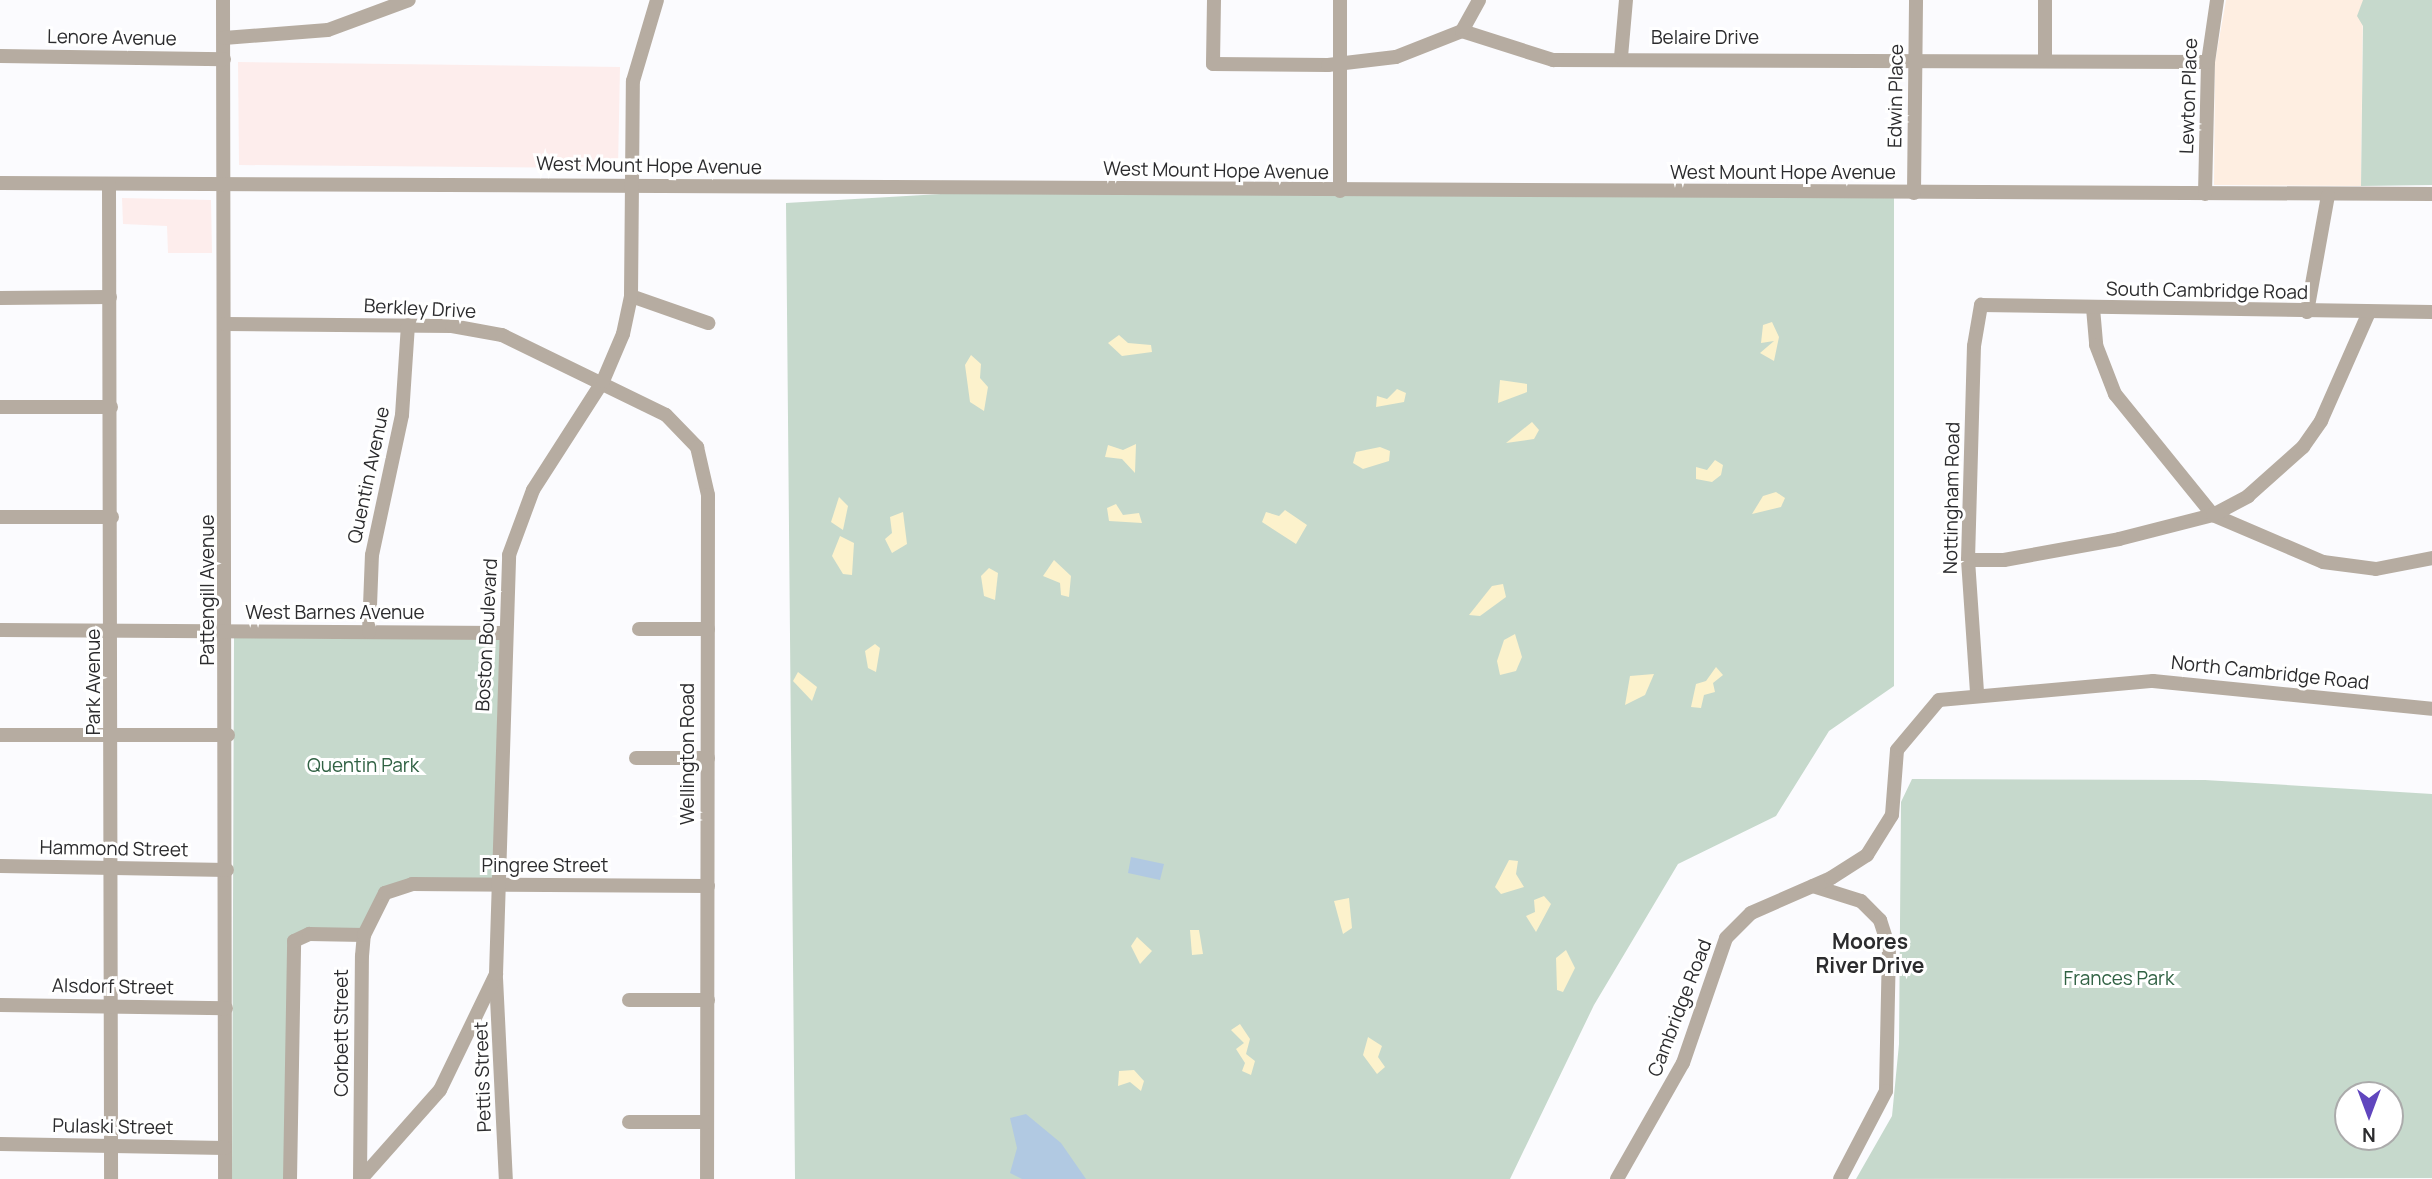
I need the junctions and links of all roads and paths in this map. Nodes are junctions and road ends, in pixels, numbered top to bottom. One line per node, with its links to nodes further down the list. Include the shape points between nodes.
1 (223, 0): 13 (street, Pattengill Avenue)
2 (409, 0): 11 (street)
3 (1214, 0): 20 (street, via 1213,64)
4 (1340, 0): 20 (street)
5 (1479, 0): 12 (street)
6 (1626, 0): 15 (street)
7 (1916, 0): 16 (street, Edwin Place)
8 (2045, 0): 18 (street)
9 (2217, 0): 19 (street, Lewton Place)
10 (653, 2): 24 (street, Boston Boulevard, via 633,81)
11 (389, 4): 13 (street, via 328,30)
12 (1462, 31): 15 (street, Belaire Drive, via 1553,60); 20 (street, via 1396,57)
13 (224, 38): 17 (street, Pattengill Avenue)
14 (0, 56): 17 (street, Lenore Avenue)
15 (1621, 57): 16 (street, Belaire Drive)
16 (1917, 57): 18 (street, Belaire Drive); 26 (street, Edwin Place)
17 (224, 59): 23 (street, Pattengill Avenue)
18 (2045, 59): 19 (street, Belaire Drive)
19 (2208, 62): 27 (street, Lewton Place)
20 (1341, 63): 25 (street)
21 (0, 183): 22 (street, West Mount Hope Avenue)
22 (109, 184): 23 (street, West Mount Hope Avenue); 31 (street, Park Avenue)
23 (225, 184): 24 (street, West Mount Hope Avenue); 39 (street, Pattengill Avenue)
24 (633, 184): 25 (street, West Mount Hope Avenue); 30 (street, Boston Boulevard)
25 (1340, 191): 26 (street, West Mount Hope Avenue)
26 (1914, 193): 27 (street, West Mount Hope Avenue)
27 (2205, 194): 29 (street, West Mount Hope Avenue)
28 (2432, 194): 29 (street, West Mount Hope Avenue)
29 (2328, 195): 35 (street)
30 (631, 296): 38 (street); 41 (street, Boston Boulevard)
31 (110, 297): 32 (street); 43 (street, Park Avenue)
32 (0, 298)
33 (1981, 305): 34 (street, South Cambridge Road); 48 (street, Nottingham Road)
34 (2093, 308): 35 (street, South Cambridge Road); 44 (street, via 2096,345 2115,394)
35 (2307, 312): 36 (street, South Cambridge Road)
36 (2369, 312): 37 (street, South Cambridge Road); 44 (street, via 2337,390 2303,447 2248,496)
37 (2432, 313)
38 (708, 323)
39 (225, 324): 40 (street, Berkley Drive); 53 (street, Pattengill Avenue)
40 (408, 326): 41 (street, Berkley Drive, via 502,335); 54 (street, Quentin Avenue, via 402,415 372,555)
41 (603, 381): 50 (street, Wellington Road, via 666,415 697,447 708,495); 55 (street, Boston Boulevard, via 552,453 517,525)
42 (0, 407): 43 (street)
43 (111, 407): 46 (street, Park Avenue)
44 (2213, 515): 47 (street, via 2323,562 2376,569); 48 (street, via 2047,553)
45 (0, 517): 46 (street)
46 (112, 517): 52 (street, Park Avenue)
47 (2432, 558)
48 (1968, 560): 56 (street, Nottingham Road)
49 (639, 629): 50 (street)
50 (708, 629): 62 (street, Wellington Road)
51 (0, 630): 52 (street, West Barnes Avenue)
52 (113, 630): 53 (street, West Barnes Avenue); 59 (street, Park Avenue)
53 (228, 631): 54 (street, West Barnes Avenue); 60 (street, Pattengill Avenue)
54 (369, 632): 55 (street, West Barnes Avenue)
55 (502, 633): 66 (street, Boston Boulevard)
56 (1977, 692): 57 (street, North Cambridge Road, via 2153,681); 67 (street, North Cambridge Road, via 1939,700 1912,727 1897,750 1892,814 1881,837 1849,868)
57 (2432, 709)
58 (0, 735): 59 (street)
59 (113, 735): 60 (street); 64 (street, Park Avenue)
60 (228, 736): 65 (street, Pattengill Avenue)
61 (636, 758): 62 (street)
62 (708, 758): 68 (street, Wellington Road)
63 (0, 866): 64 (street, Hammond Street)
64 (113, 868): 65 (street, Hammond Street); 75 (street, Park Avenue)
65 (227, 870): 76 (street, Pattengill Avenue)
66 (500, 886): 68 (street, Pingree Street); 69 (street, Pingree Street, via 412,884); 71 (street, Boston Boulevard)
67 (1812, 886): 88 (street, Cambridge Road, via 1751,913 1726,938 1683,1063); 89 (street, via 1861,901 1880,920 1889,947 1890,1069 1864,1143)
68 (708, 887): 73 (street, Wellington Road)
69 (385, 893): 70 (street, Corbett Street)
70 (364, 935): 84 (street, via 309,934 294,941); 85 (street, Corbett Street)
71 (496, 974): 85 (street, Boston Boulevard, via 440,1090); 86 (street, Pettis Street)
72 (629, 1000): 73 (street)
73 (708, 1000): 78 (street, Wellington Road)
74 (0, 1004): 75 (street, Alsdorf Street)
75 (111, 1007): 76 (street, Alsdorf Street); 80 (street, Park Avenue)
76 (226, 1008): 81 (street, Pattengill Avenue)
77 (629, 1122): 78 (street)
78 (707, 1122): 87 (street, Wellington Road)
79 (0, 1144): 80 (street, Pulaski Street)
80 (111, 1146): 81 (street, Pulaski Street); 82 (street, Park Avenue)
81 (225, 1148): 83 (street, Pattengill Avenue)
82 (111, 1179)
83 (225, 1179)
84 (290, 1179)
85 (360, 1179)
86 (506, 1179)
87 (707, 1179)
88 (1617, 1179)
89 (1840, 1179)

